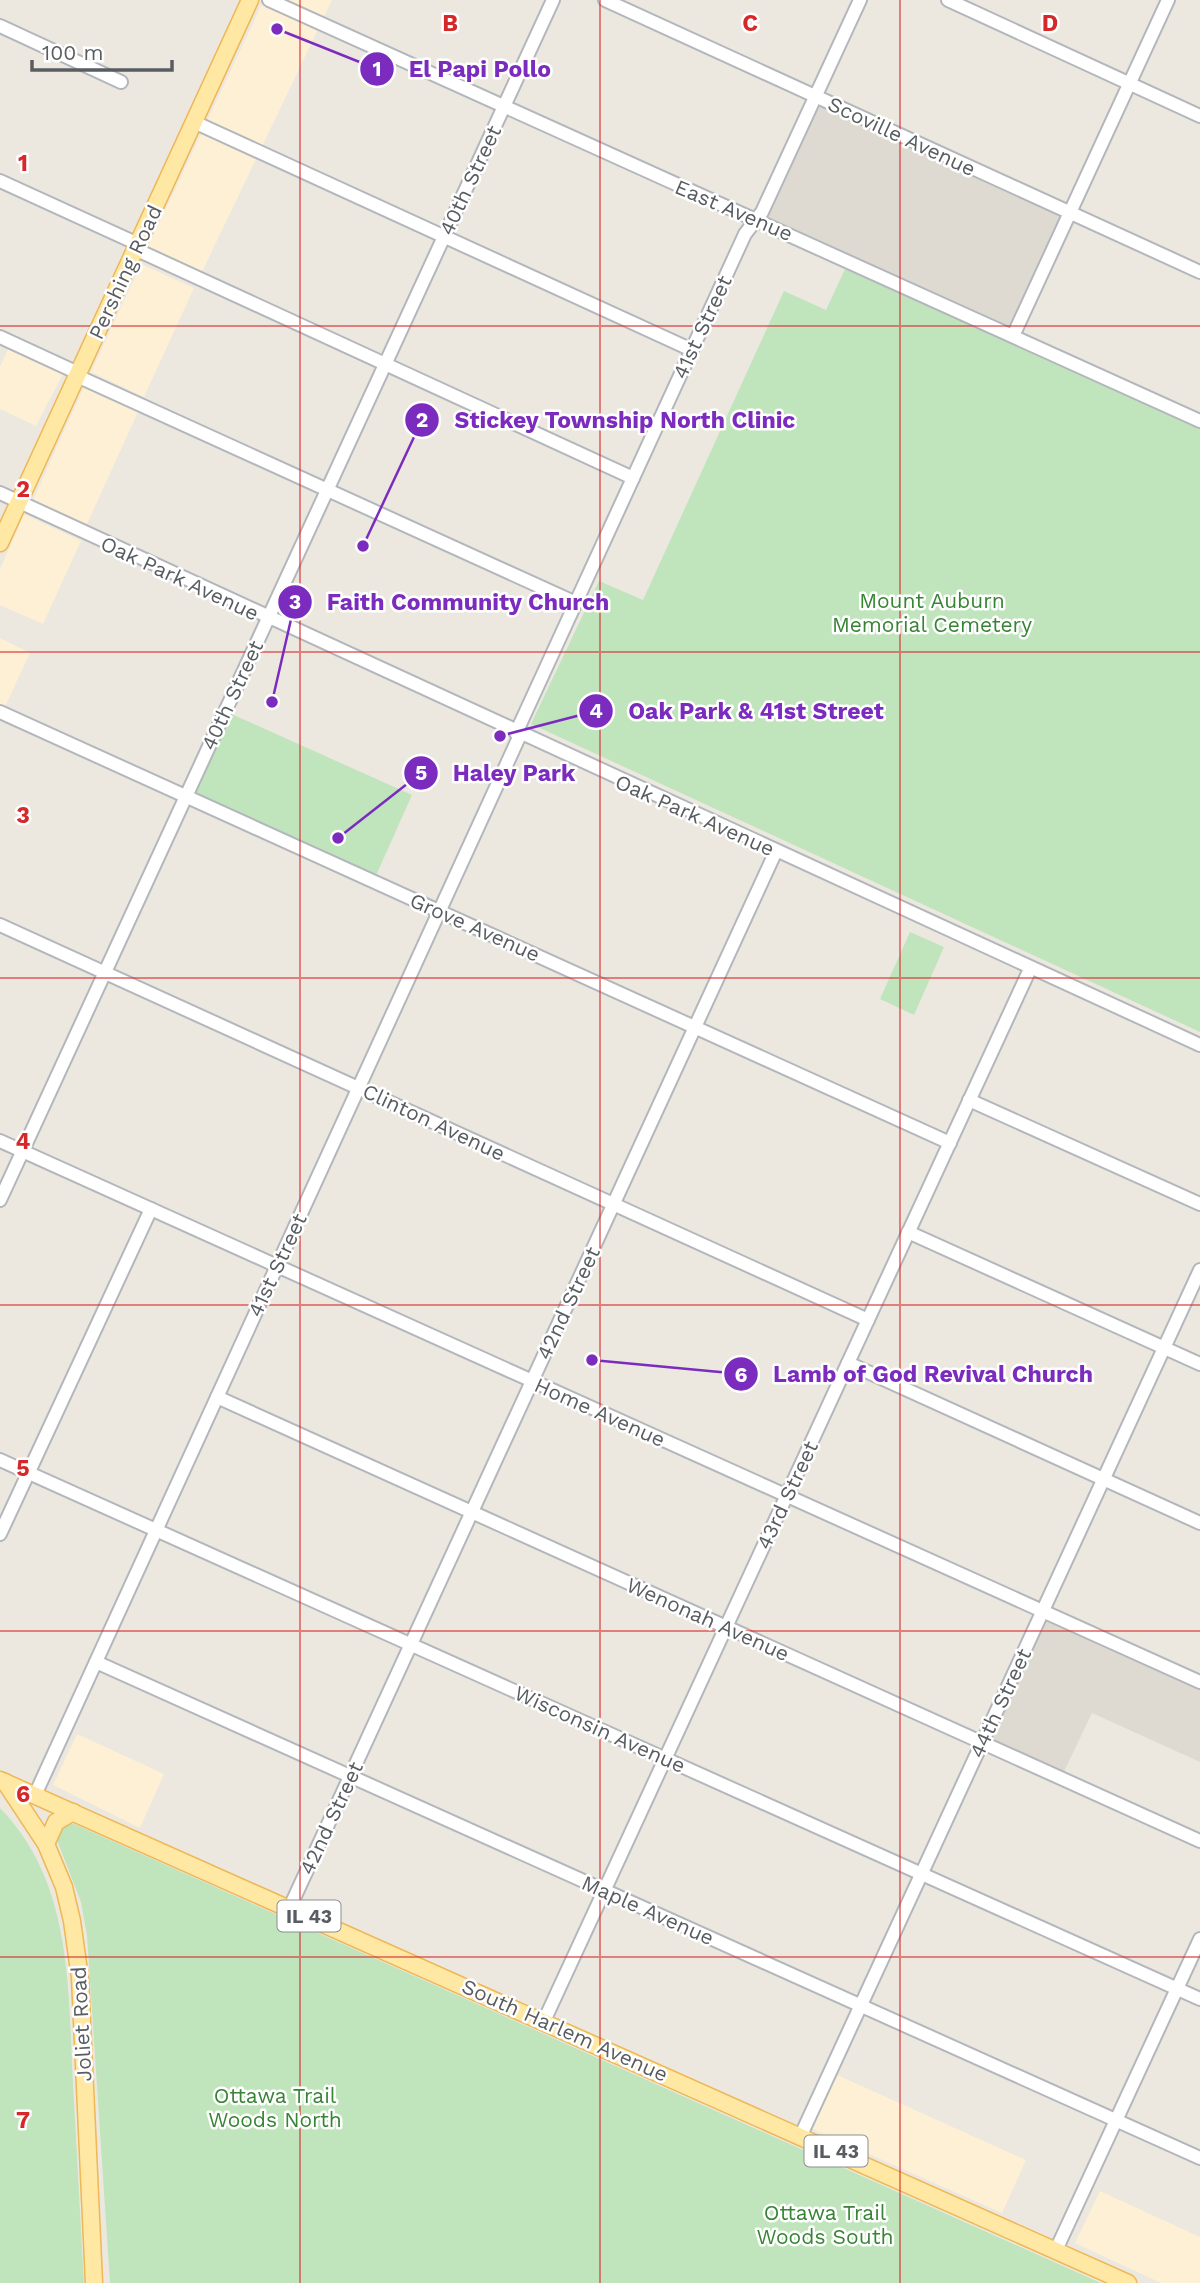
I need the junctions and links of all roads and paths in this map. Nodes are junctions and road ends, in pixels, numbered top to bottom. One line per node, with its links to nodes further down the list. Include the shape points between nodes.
1 (250, 0): 14 (main road, Pershing Road)
2 (269, 0): 12 (street, East Avenue)
3 (553, 0): 12 (street, 40th Street)
4 (605, 0): 11 (street, Scoville Avenue)
5 (860, 0): 11 (street, 41st Street)
6 (948, 0): 10 (street)
7 (1168, 0): 10 (street)
8 (0, 26): 9 (street)
9 (121, 82)
10 (1130, 83): 13 (street); 16 (street)
11 (816, 96): 16 (street, Scoville Avenue); 17 (street, 41st Street)
12 (503, 107): 17 (street, East Avenue); 18 (street, 40th Street)
13 (1200, 116)
14 (194, 122): 18 (street); 19 (main road, Pershing Road)
15 (0, 181): 19 (street)
16 (1070, 212): 20 (street, Scoville Avenue); 21 (street)
17 (755, 220): 21 (street, East Avenue); 23 (street, 41st Street)
18 (444, 236): 23 (street); 24 (street, 40th Street)
19 (137, 246): 24 (street); 25 (main road, Pershing Road)
20 (1200, 272)
21 (1013, 336): 26 (street, East Avenue)
22 (0, 337): 25 (street)
23 (692, 349): 27 (street, 41st Street)
24 (385, 363): 27 (street); 28 (street, 40th Street)
25 (77, 375): 28 (street); 30 (main road, Pershing Road)
26 (1200, 421)
27 (633, 478): 32 (street, 41st Street)
28 (327, 491): 32 (street); 33 (street, 40th Street)
29 (0, 493): 30 (street, Oak Park Avenue)
30 (19, 502): 31 (main road, Pershing Road); 33 (street, Oak Park Avenue)
31 (0, 543)
32 (576, 603): 35 (street, 41st Street)
33 (268, 619): 35 (street, Oak Park Avenue); 36 (street, 40th Street)
34 (2, 712): 36 (street, Grove Avenue)
35 (518, 734): 37 (street, Oak Park Avenue); 38 (street, 41st Street)
36 (186, 796): 38 (street, Grove Avenue); 41 (street, 40th Street)
37 (776, 852): 40 (street, Oak Park Avenue); 42 (street, 42nd Street)
38 (439, 911): 42 (street, Grove Avenue); 44 (street, 41st Street)
39 (0, 925): 41 (street, Clinton Avenue)
40 (1030, 969): 43 (street, Oak Park Avenue); 45 (street, 43rd Street)
41 (105, 973): 44 (street, Clinton Avenue); 48 (street, 40th Street)
42 (695, 1027): 47 (street, Grove Avenue); 50 (street, 42nd Street)
43 (1200, 1045)
44 (358, 1088): 50 (street, Clinton Avenue); 54 (street, 41st Street)
45 (969, 1100): 47 (street, 43rd Street); 51 (street)
46 (0, 1141): 48 (street, Home Avenue)
47 (950, 1143): 53 (street, 43rd Street)
48 (23, 1151): 49 (street, 40th Street); 52 (street, Home Avenue)
49 (0, 1200)
50 (614, 1204): 56 (street, Clinton Avenue); 60 (street, 42nd Street)
51 (1200, 1204)
52 (151, 1209): 54 (street, Home Avenue); 63 (street)
53 (908, 1232): 56 (street, 43rd Street); 57 (street)
54 (277, 1266): 60 (street, Home Avenue); 61 (street, 41st Street)
55 (1200, 1270): 57 (street, 44th Street)
56 (868, 1320): 58 (street, 43rd Street)
57 (1164, 1348): 59 (street); 64 (street, 44th Street)
58 (848, 1363): 64 (street); 65 (street, 43rd Street)
59 (1200, 1364)
60 (532, 1381): 65 (street, Home Avenue); 66 (street, 42nd Street)
61 (217, 1397): 66 (street, Wenonah Avenue); 68 (street, 41st Street)
62 (0, 1460): 63 (street, Wisconsin Avenue)
63 (28, 1472): 68 (street, Wisconsin Avenue); 69 (street)
64 (1104, 1479): 67 (street); 70 (street, 44th Street)
65 (787, 1496): 70 (street, Home Avenue); 71 (street, 43rd Street)
66 (472, 1512): 71 (street, Wenonah Avenue); 72 (street, 42nd Street)
67 (1200, 1523)
68 (156, 1530): 72 (street, Wisconsin Avenue); 73 (street, 41st Street)
69 (0, 1534)
70 (1043, 1611): 74 (street, Home Avenue); 75 (street, 44th Street)
71 (726, 1627): 75 (street, Wenonah Avenue); 76 (street, 43rd Street)
72 (411, 1644): 76 (street, Wisconsin Avenue); 77 (street, 42nd Street)
73 (96, 1662): 77 (street, Maple Avenue); 79 (street, 41st Street)
74 (1200, 1682)
75 (982, 1743): 81 (street, Wenonah Avenue); 83 (street, 44th Street)
76 (665, 1759): 83 (street, Wisconsin Avenue); 84 (street, 43rd Street)
77 (351, 1776): 84 (street, Maple Avenue); 85 (street, 42nd Street)
78 (2, 1781): 79 (main road, South Harlem Avenue / IL 43); 82 (main road, Joliet Road)
79 (34, 1795): 80 (main road, South Harlem Avenue / IL 43)
80 (73, 1812): 82 (main road, via 56,1822); 85 (main road, South Harlem Avenue / IL 43)
81 (1200, 1841)
82 (46, 1844): 95 (main road, Joliet Road, via 64,1887 80,1978)
83 (922, 1874): 87 (street, Wisconsin Avenue); 89 (street, 44th Street)
84 (604, 1890): 89 (street, Maple Avenue); 90 (street, 43rd Street)
85 (290, 1907): 90 (main road, South Harlem Avenue / IL 43)
86 (1200, 1939): 87 (street)
87 (1177, 1988): 88 (street, Wisconsin Avenue); 91 (street)
88 (1200, 1999)
89 (861, 2005): 91 (street, Maple Avenue); 92 (street, 44th Street)
90 (544, 2021): 92 (main road, South Harlem Avenue / IL 43)
91 (1116, 2120): 93 (street, Maple Avenue); 94 (street)
92 (801, 2135): 94 (main road, South Harlem Avenue / IL 43)
93 (1200, 2158)
94 (1056, 2250): 96 (main road, South Harlem Avenue / IL 43)
95 (94, 2283)
96 (1128, 2283)

